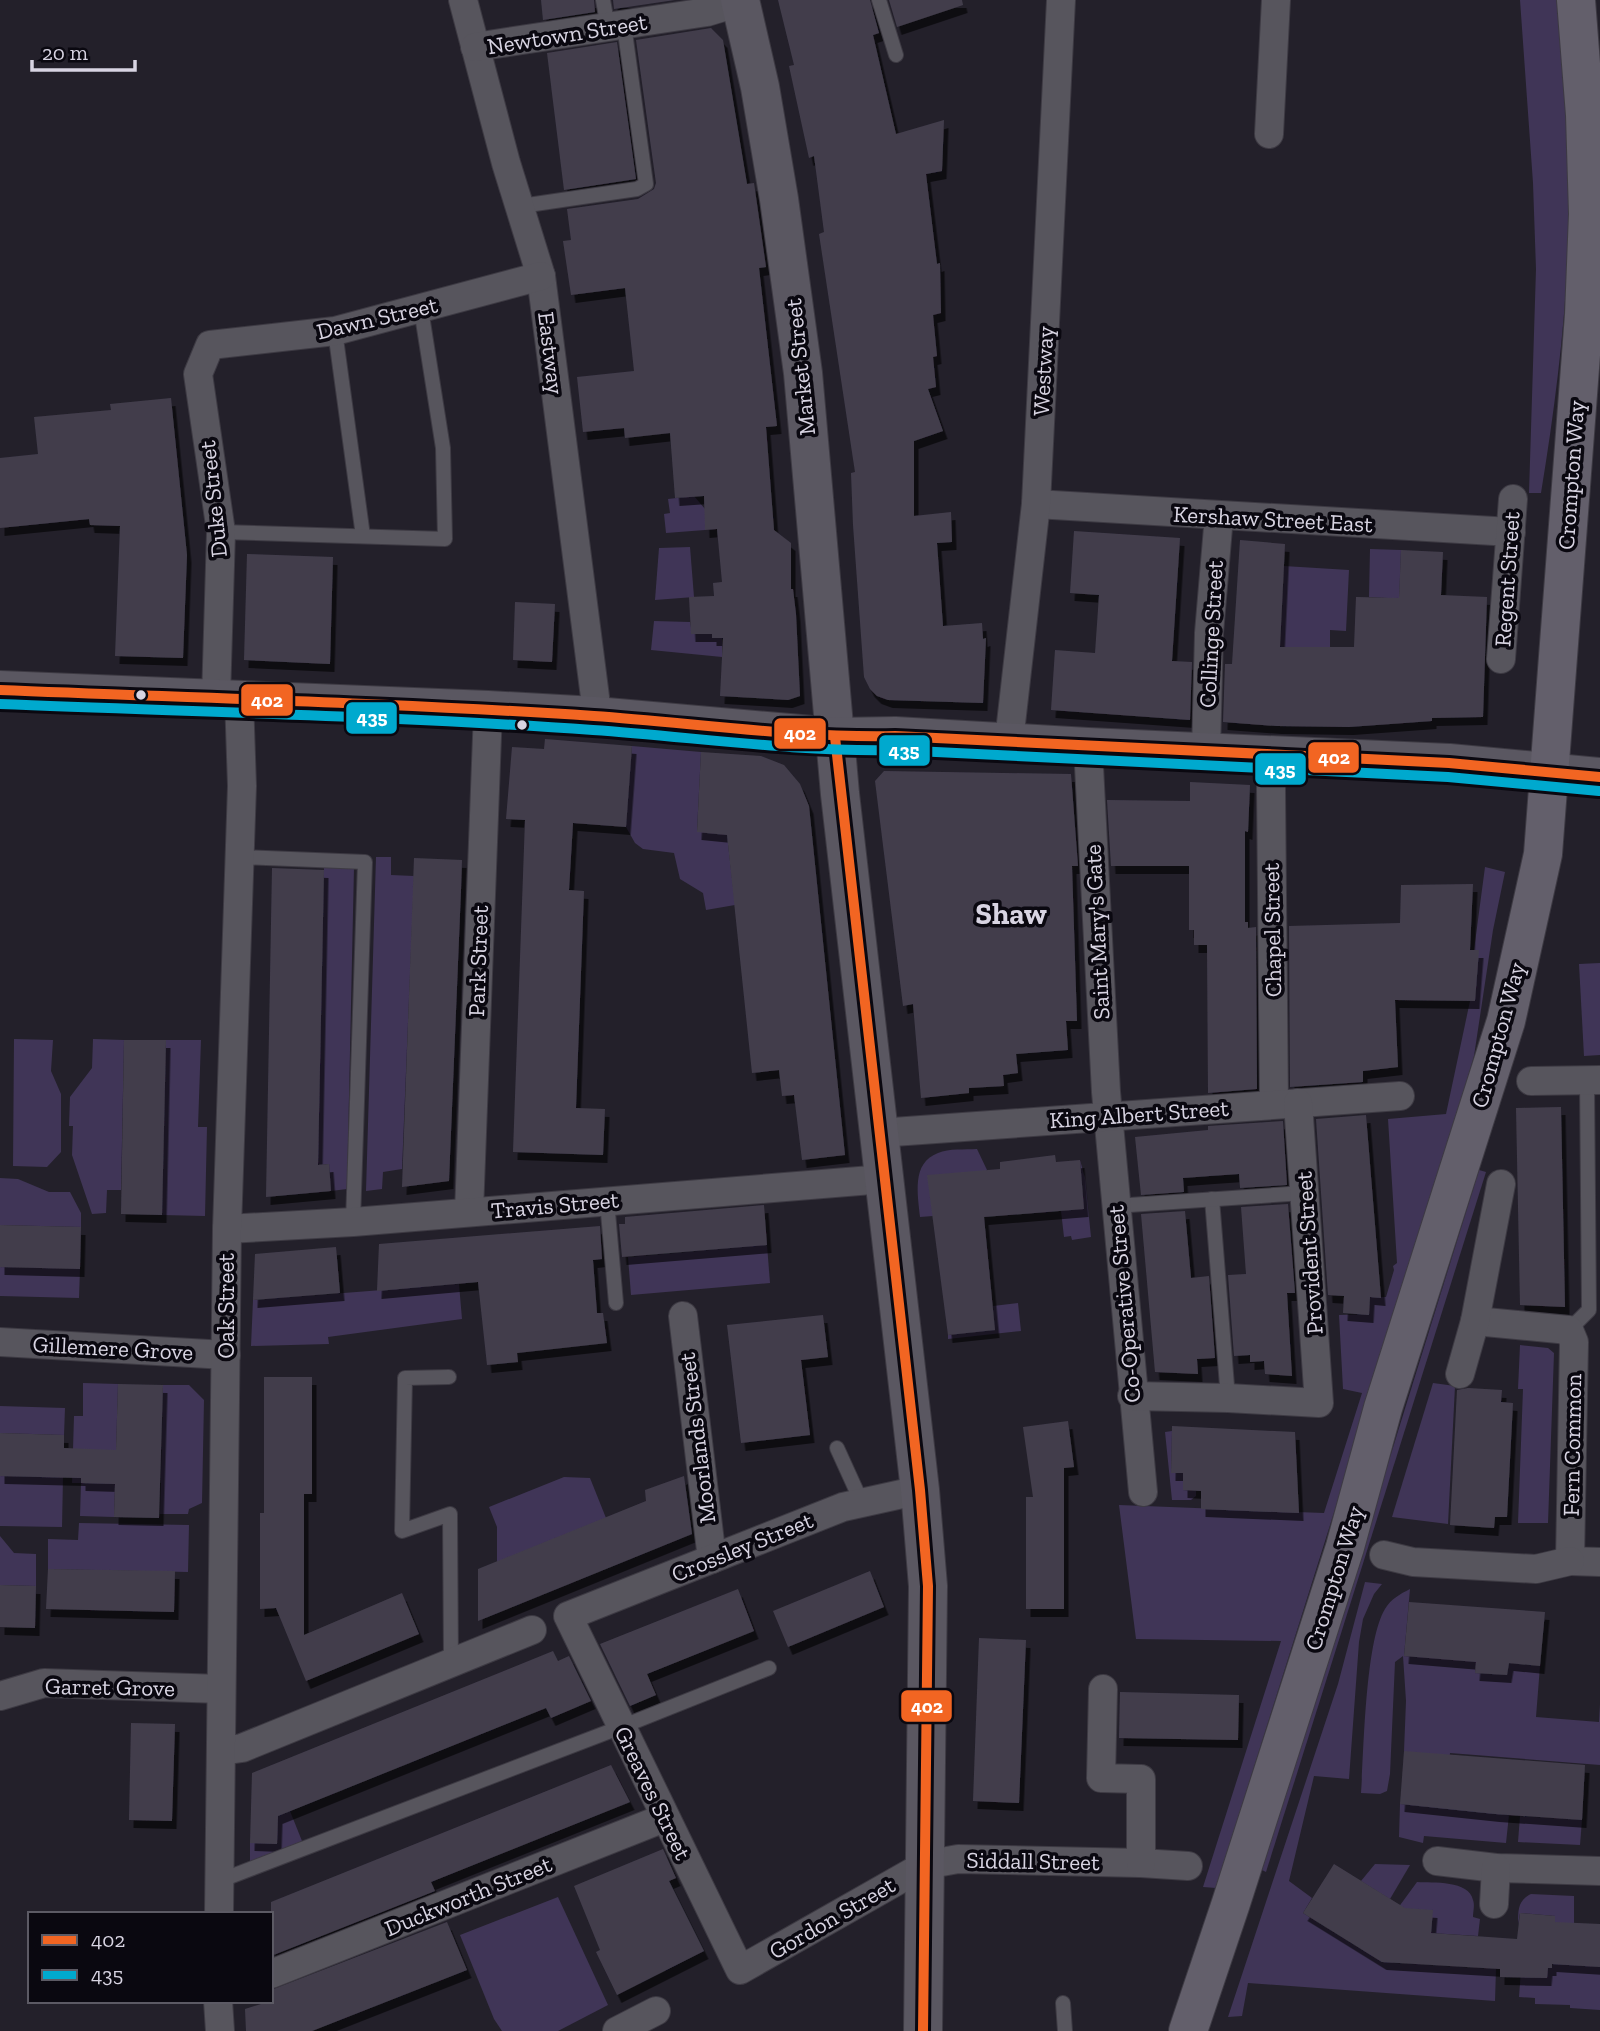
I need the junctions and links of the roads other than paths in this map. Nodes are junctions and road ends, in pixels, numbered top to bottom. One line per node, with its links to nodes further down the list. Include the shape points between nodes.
1 (463, 0): 9 (street, Eastway)
2 (603, 0): 8 (lane)
3 (879, 0): 10 (lane)
4 (1062, 0): 18 (street, Westway)
5 (1276, 0): 11 (street)
6 (1576, 0): 33 (main road, Crompton Way, via 1588,214)
7 (740, 1): 8 (street, Newtown Street, via 717,10); 28 (street, Market Street, via 760,87 799,346)
8 (616, 26): 9 (street, Newtown Street); 12 (lane, via 646,184)
9 (475, 47): 12 (street, Eastway)
10 (896, 55)
11 (1269, 134)
12 (521, 206): 13 (street, Eastway)
13 (541, 276): 14 (street, Dawn Street); 27 (street, Eastway)
14 (421, 309): 15 (street, Dawn Street); 22 (lane, via 443,448 445,538)
15 (335, 331): 16 (street, Dawn Street); 22 (lane)
16 (210, 345): 20 (street, Duke Street, via 198,374)
17 (1513, 499): 21 (street, Regent Street)
18 (1036, 504): 19 (street, Kershaw Street East); 29 (street, Westway)
19 (1219, 516): 21 (street, Kershaw Street East); 31 (street, Collinge Street, via 1209,633)
20 (221, 532): 22 (lane); 25 (street, Duke Street)
21 (1511, 532): 23 (street, Regent Street)
22 (363, 536)
23 (1501, 659)
24 (0, 690): 25 (street)
25 (227, 698): 26 (street); 35 (street, Oak Street, via 243,786)
26 (488, 710): 27 (street); 48 (street, Park Street)
27 (595, 716): 28 (street)
28 (835, 737): 29 (street); 41 (street, Market Street)
29 (1009, 741): 30 (street)
30 (1088, 747): 31 (street); 40 (street, Saint Mary's Gate)
31 (1206, 752): 32 (street)
32 (1273, 755): 33 (street); 39 (street, Chapel Street, via 1270,789)
33 (1549, 773): 34 (street); 97 (main road, Crompton Way, via 1543,854 1506,1021 1383,1408 1345,1547)
34 (1600, 777)
35 (240, 857): 49 (lane, via 365,862); 50 (street, Oak Street)
36 (1531, 1081): 37 (street)
37 (1594, 1081): 54 (lane, via 1589,1310)
38 (1400, 1096): 39 (street, King Albert Street)
39 (1286, 1103): 40 (street, King Albert Street); 44 (street, Provident Street)
40 (1108, 1117): 41 (street, King Albert Street); 47 (street, Co-Operative Street)
41 (879, 1133): 42 (street, Market Street)
42 (884, 1179): 46 (street, Travis Street); 62 (street, Market Street)
43 (1501, 1184): 53 (street)
44 (1304, 1193): 45 (lane); 60 (street, Provident Street, via 1320,1403)
45 (1212, 1199): 47 (lane); 60 (lane)
46 (607, 1201): 48 (street, Travis Street); 51 (lane)
47 (1115, 1206): 59 (street, Co-Operative Street)
48 (469, 1212): 49 (street, Travis Street)
49 (353, 1222): 50 (street, Travis Street)
50 (227, 1228): 56 (street, Oak Street)
51 (616, 1303)
52 (683, 1316): 66 (street, Moorlands Street)
53 (1475, 1321): 54 (street); 57 (street)
54 (1569, 1330): 67 (street, Fern Common, via 1574,1342)
55 (0, 1342): 56 (street, Gillemere Grove)
56 (226, 1355): 73 (street, Oak Street)
57 (1460, 1374)
58 (449, 1377): 71 (lane, via 405,1378 402,1531 450,1514)
59 (1132, 1396): 60 (street); 63 (street, Co-Operative Street)
60 (1227, 1398)
61 (837, 1448): 64 (lane)
62 (920, 1490): 64 (street, Crossley Street); 81 (street, Market Street, via 928,1586)
63 (1143, 1492)
64 (862, 1503): 66 (street, Crossley Street)
65 (1384, 1555): 67 (street, via 1413,1562 1536,1569)
66 (712, 1559): 69 (street, Crossley Street)
67 (1570, 1561): 68 (street)
68 (1600, 1562)
69 (568, 1616): 76 (street, Greaves Street)
70 (532, 1630): 71 (street)
71 (451, 1663): 77 (street, via 242,1748)
72 (769, 1668): 76 (lane)
73 (221, 1689): 75 (street, Garret Grove, via 44,1684); 77 (street, Oak Street)
74 (1103, 1689): 80 (street, via 1101,1778 1141,1779)
75 (0, 1696)
76 (621, 1727): 78 (street, Greaves Street); 85 (lane)
77 (221, 1751): 85 (street, Oak Street)
78 (664, 1818): 88 (street, Greaves Street); 89 (street, Duckworth Street)
79 (1437, 1861): 83 (street)
80 (1141, 1863): 81 (street, Siddall Street, via 958,1859); 82 (street, Siddall Street)
81 (925, 1865): 88 (street, Gordon Street); 95 (street, Market Street)
82 (1188, 1866)
83 (1496, 1868): 84 (street); 86 (street)
84 (1600, 1871)
85 (219, 1881): 87 (street, Oak Street)
86 (1494, 1904)
87 (219, 1912)
88 (740, 1970)
89 (273, 1973)
90 (218, 2003): 93 (street)
91 (1063, 2003): 96 (lane)
92 (656, 2011): 94 (street)
93 (220, 2031)
94 (617, 2031)
95 (923, 2031)
96 (1065, 2031)
97 (1188, 2031)

